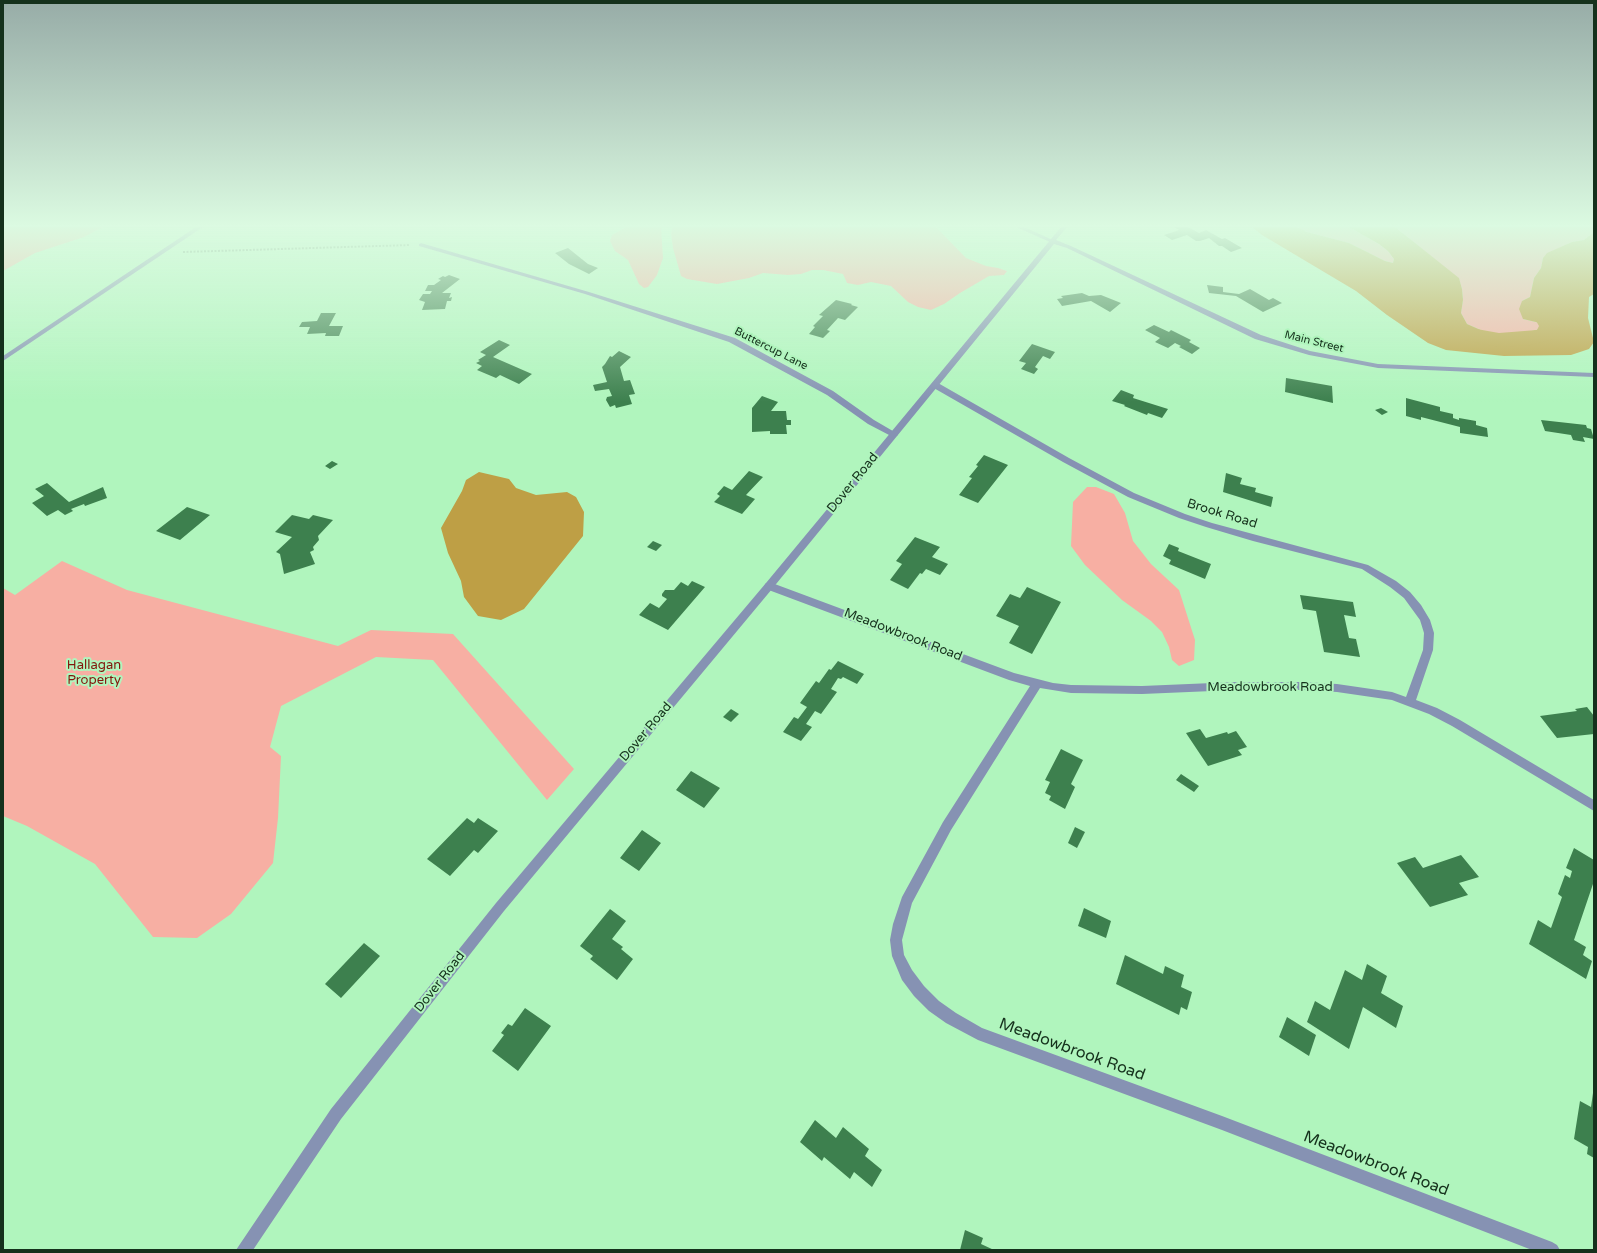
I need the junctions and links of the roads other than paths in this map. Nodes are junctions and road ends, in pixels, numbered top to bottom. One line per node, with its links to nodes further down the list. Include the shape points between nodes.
1 (112, 285): 5 (street)
2 (564, 285): 8 (street, Buttercup Lane, via 732,340 830,393 871,422)
3 (1016, 285): 7 (street, Dover Road)
4 (1149, 285): 6 (street, Main Street, via 1258,338 1309,353 1378,366)
5 (3, 359)
6 (1594, 376)
7 (935, 385): 8 (street, Dover Road); 11 (street, Brook Road, via 1131,495 1182,516 1224,529 1365,567 1393,584 1418,608 1429,633 1428,650)
8 (894, 434): 9 (street, Dover Road)
9 (769, 586): 10 (street, Meadowbrook Road); 13 (street, Dover Road, via 548,848 336,1114)
10 (1037, 683): 11 (street, Meadowbrook Road, via 1071,688 1142,690 1304,686 1374,693); 14 (street, Meadowbrook Road, via 947,826 906,901 898,924 898,956 907,976 919,991 934,1006 978,1033)
11 (1410, 701): 12 (street, Meadowbrook Road, via 1458,724)
12 (1594, 806)
13 (244, 1250)
14 (1552, 1250)

